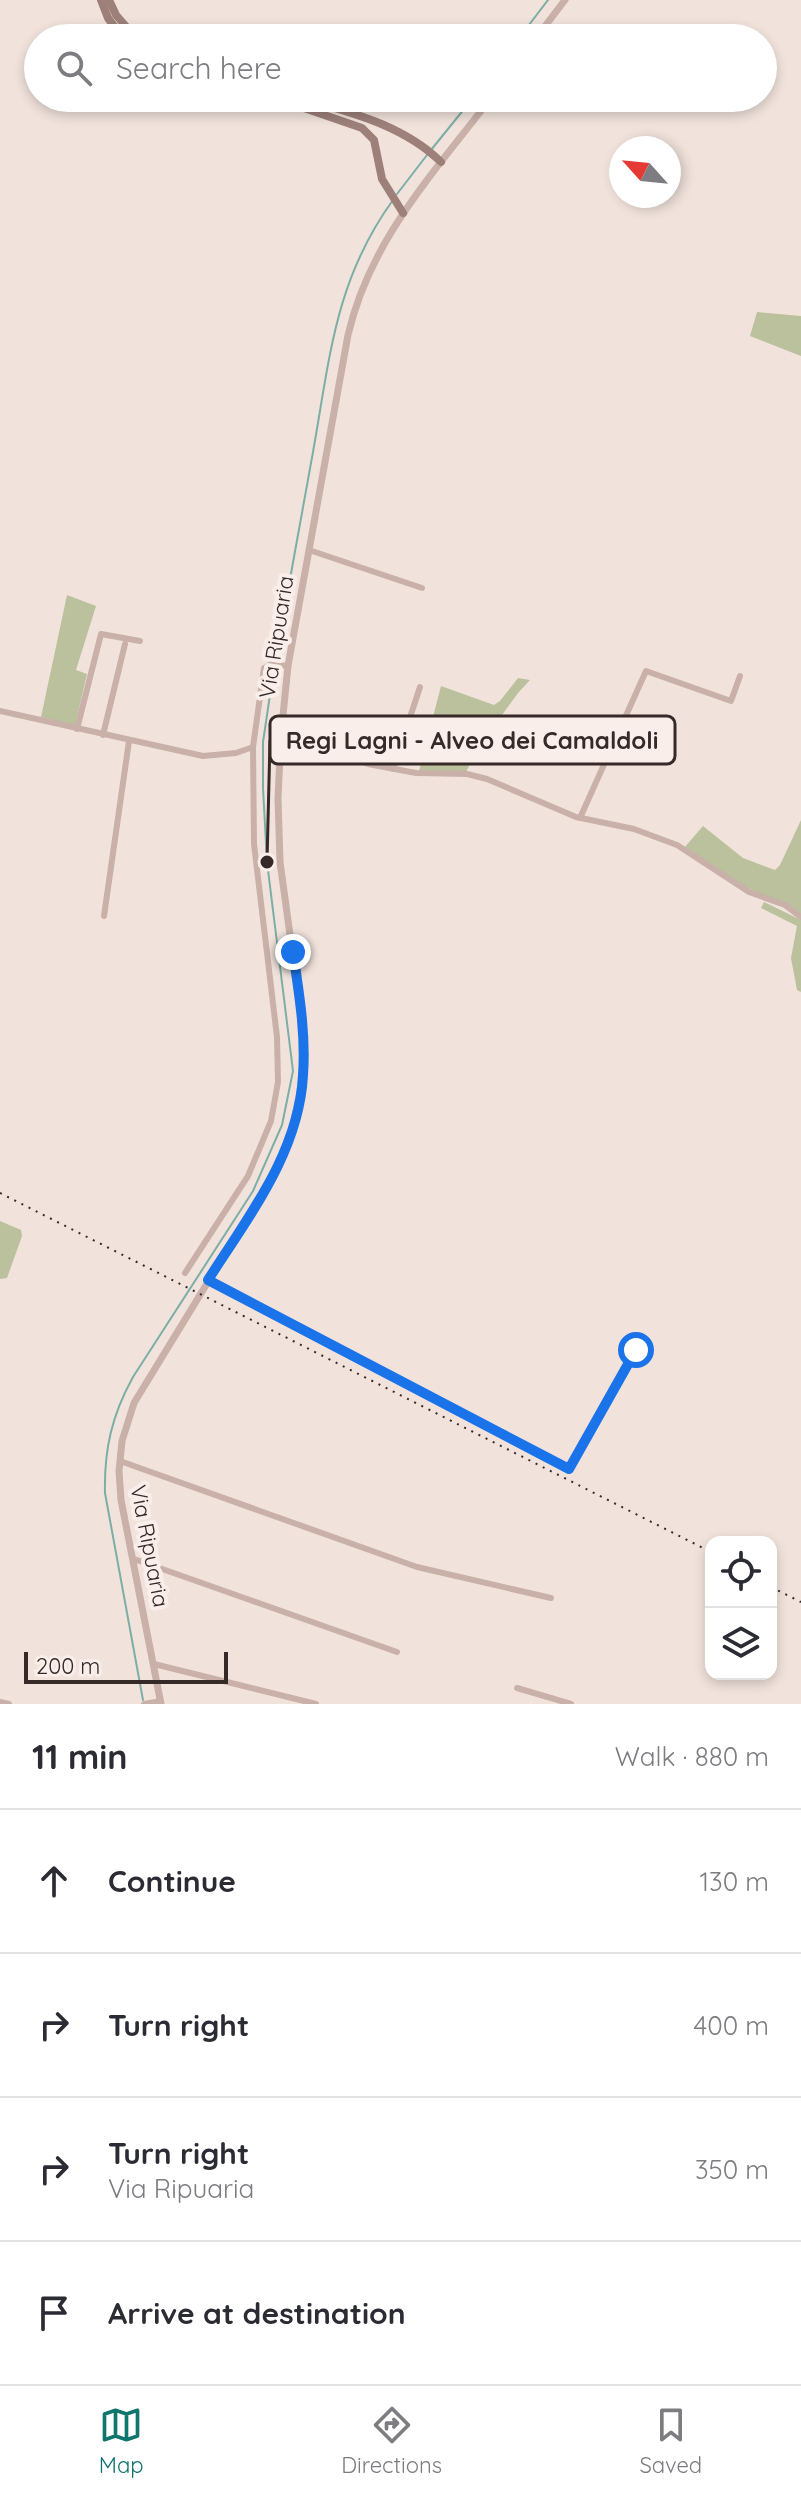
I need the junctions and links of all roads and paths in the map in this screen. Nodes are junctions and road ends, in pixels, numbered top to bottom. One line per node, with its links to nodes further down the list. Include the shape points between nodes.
1 (101, 0): 4 (main road)
2 (109, 0): 5 (main road)
3 (565, 0): 6 (street)
4 (112, 24)
5 (124, 24)
6 (547, 24)
7 (316, 112): 11 (main road, via 362,128 374,140 379,169)
8 (345, 112): 10 (main road, via 382,124)
9 (480, 112): 10 (street, Via Ripuaria)
10 (441, 162): 11 (street, Via Ripuaria)
11 (401, 210): 12 (street, Via Ripuaria, via 355,306)
12 (309, 550): 13 (street); 16 (street, Via Ripuaria)
13 (422, 588)
14 (140, 641): 20 (street, via 101,634)
15 (125, 644): 21 (street)
16 (285, 666): 22 (street, Via Ripuaria); 24 (street, via 267,665 262,673)
17 (740, 676): 26 (street, via 731,701 646,671)
18 (420, 687): 25 (street)
19 (0, 711): 20 (street)
20 (77, 729): 21 (street)
21 (103, 735): 23 (street)
22 (281, 735): 25 (street); 30 (street, Via Ripuaria, via 280,862 303,1029 303,1078 277,1169)
23 (129, 741): 24 (street, via 203,756); 27 (street)
24 (253, 747): 29 (street, via 254,844 277,1037 276,1095 248,1176)
25 (393, 769): 26 (street, via 487,779)
26 (580, 818): 28 (street, via 677,845 749,892)
27 (104, 916)
28 (801, 917)
29 (185, 1273)
30 (208, 1280): 31 (street, via 569,1469); 32 (street, Via Ripuaria, via 134,1403)
31 (636, 1350)
32 (120, 1461): 33 (street, Via Ripuaria, via 121,1500); 34 (street, via 417,1567)
33 (134, 1559): 35 (street); 36 (street, Via Ripuaria)
34 (551, 1598)
35 (397, 1652)
36 (154, 1664): 39 (street, Via Ripuaria); 42 (street)
37 (517, 1688): 43 (street)
38 (0, 1702): 40 (street)
39 (159, 1702): 41 (street)
40 (9, 1704)
41 (144, 1704)
42 (316, 1704)
43 (571, 1704)

